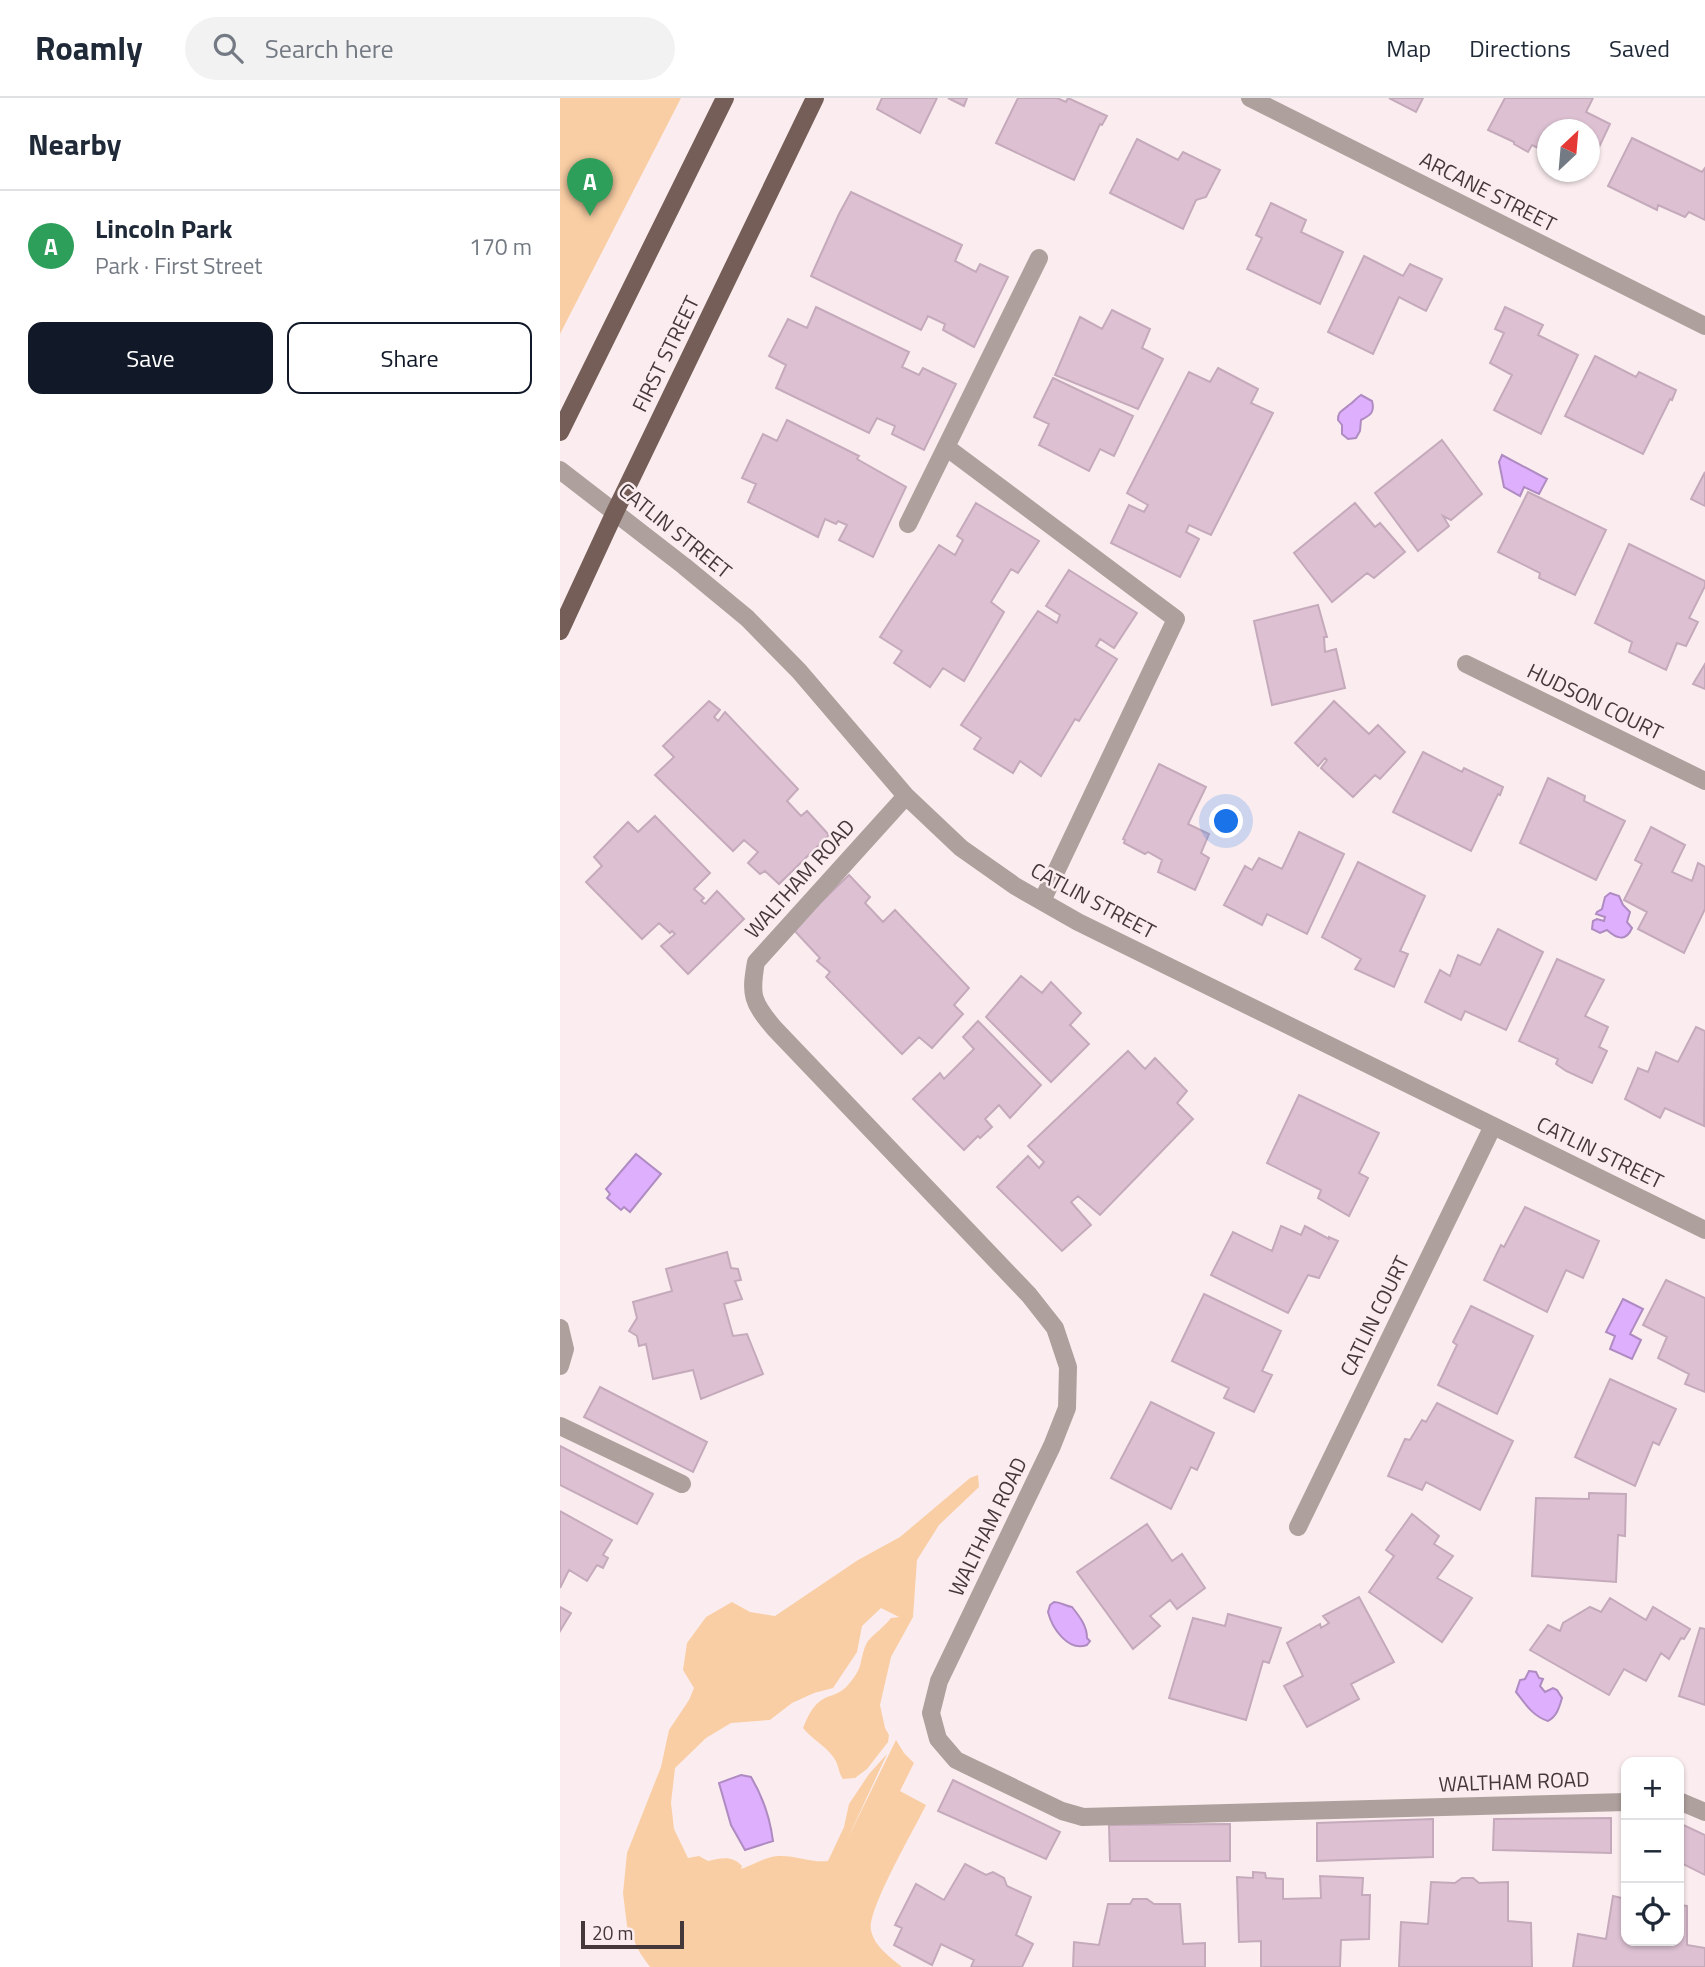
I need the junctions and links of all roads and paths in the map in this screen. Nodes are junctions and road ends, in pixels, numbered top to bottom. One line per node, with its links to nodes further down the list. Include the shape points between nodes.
1 (725, 98): 6 (main road)
2 (815, 98): 9 (main road, FIRST STREET)
3 (1256, 99): 5 (street, ARCANE STREET)
4 (1039, 258): 7 (street)
5 (1705, 326)
6 (560, 432)
7 (946, 447): 10 (street); 15 (street, via 1176,619)
8 (560, 470): 9 (street, CATLIN STREET)
9 (615, 512): 11 (main road, FIRST STREET); 14 (street, CATLIN STREET, via 747,618)
10 (908, 524)
11 (560, 631)
12 (1466, 664): 13 (street, HUDSON COURT)
13 (1705, 781)
14 (906, 796): 15 (street, CATLIN STREET, via 961,848); 23 (street, WALTHAM ROAD, via 756,962 752,986 758,1009 774,1028 1029,1296 1055,1328 1068,1367 1067,1408 1052,1446 939,1681 931,1713 938,1740 956,1760 1083,1817)
15 (1042, 901): 16 (street, CATLIN STREET)
16 (1493, 1126): 17 (street, CATLIN STREET); 22 (street, CATLIN COURT)
17 (1705, 1230)
18 (560, 1328): 19 (street, via 565,1349)
19 (560, 1366)
20 (560, 1426): 21 (street)
21 (682, 1484)
22 (1298, 1527)
23 (1621, 1802)
24 (1684, 1803): 25 (street)
25 (1705, 1812)

